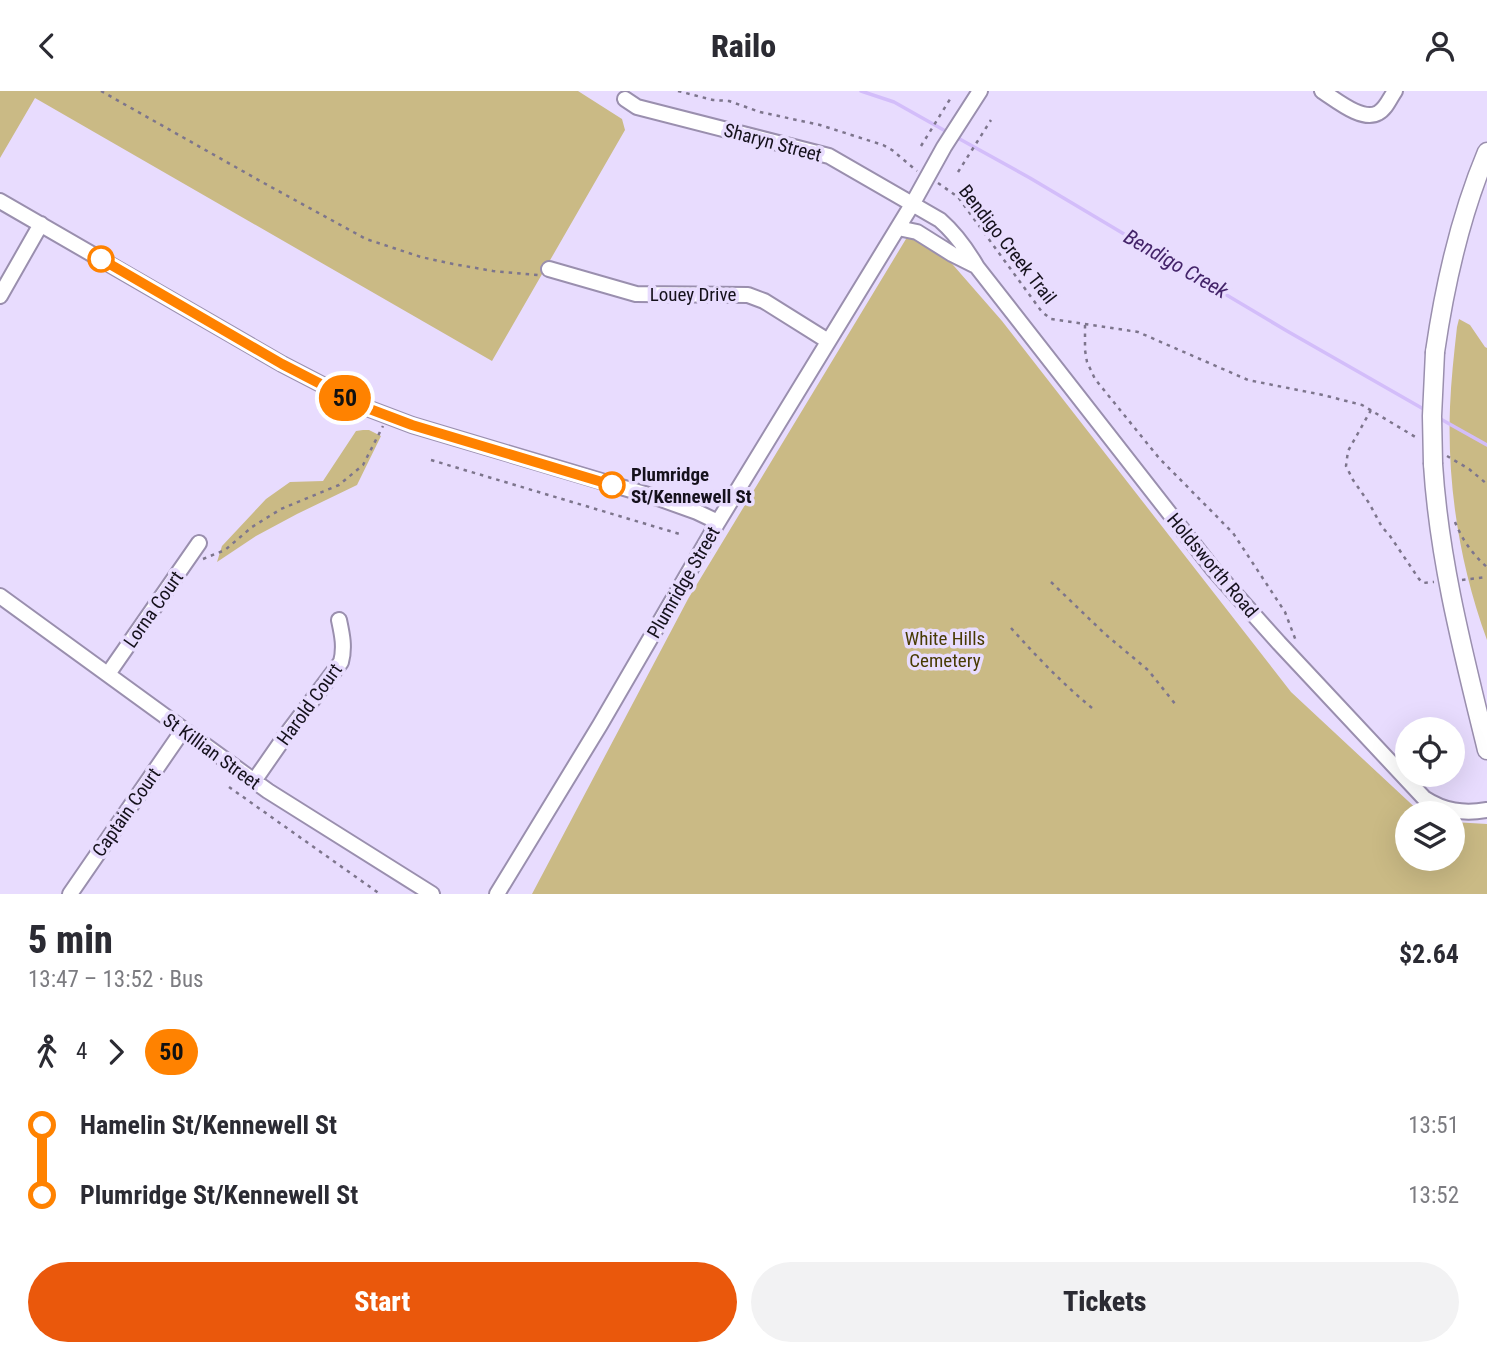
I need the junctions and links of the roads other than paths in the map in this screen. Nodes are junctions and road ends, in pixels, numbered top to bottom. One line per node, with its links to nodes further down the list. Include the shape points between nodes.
1 (980, 91): 7 (street, Plumridge Street)
2 (1322, 91): 3 (street, via 1355,112 1372,115 1382,110)
3 (1395, 91)
4 (625, 99): 7 (street, Sharyn Street, via 637,107 829,156)
5 (1487, 152): 18 (main road, bridge, via 1456,241 1442,309 1432,408 1440,536)
6 (0, 201): 8 (street)
7 (913, 203): 9 (street, Plumridge Street); 10 (street, Holdsworth Road, via 953,231)
8 (41, 224): 12 (street); 14 (street, via 282,364 387,417 658,498)
9 (898, 227): 10 (street, Holdsworth Road, via 917,232); 13 (street, Plumridge Street)
10 (977, 267): 24 (street, Holdsworth Road, via 1213,569 1417,792 1449,810)
11 (546, 272): 13 (street, Louey Drive, via 636,294 748,295)
12 (0, 296)
13 (828, 341): 14 (street, Plumridge Street)
14 (718, 522): 27 (street, Plumridge Street)
15 (199, 544): 19 (street, Lorna Court)
16 (0, 596): 19 (street, St Killian Street)
17 (339, 620): 23 (street, Harold Court, via 341,662)
18 (1458, 624): 20 (main road); 22 (main road)
19 (108, 674): 21 (street, St Killian Street)
20 (1487, 708)
21 (183, 730): 23 (street, St Killian Street); 25 (street, Captain Court)
22 (1487, 750)
23 (254, 782): 26 (street, St Killian Street)
24 (1487, 810)
25 (69, 894)
26 (432, 894)
27 (497, 894)

